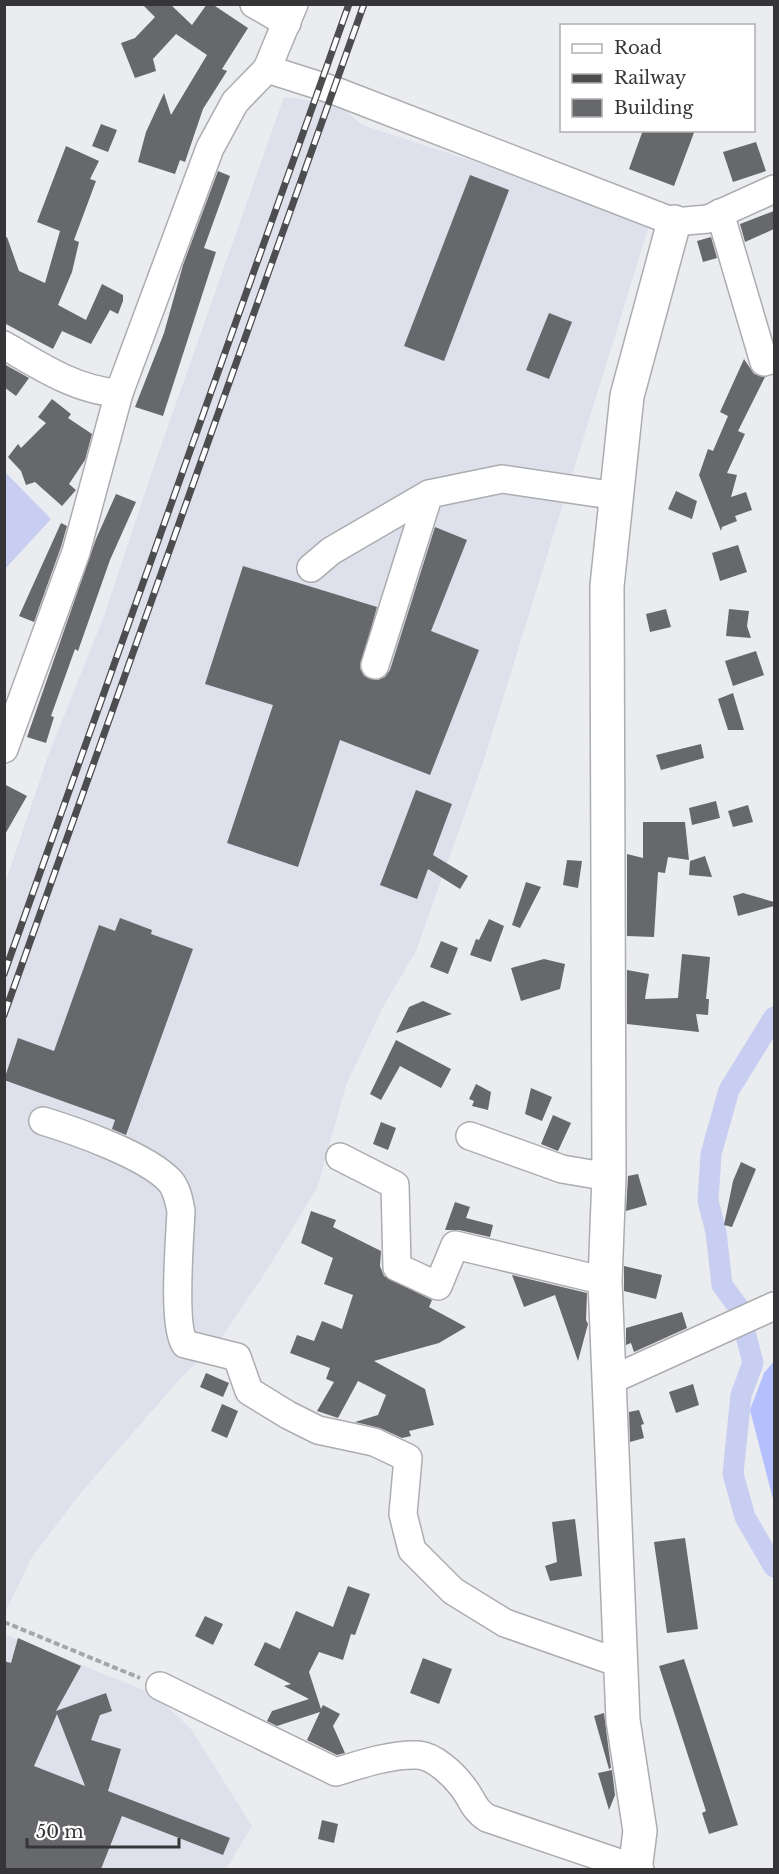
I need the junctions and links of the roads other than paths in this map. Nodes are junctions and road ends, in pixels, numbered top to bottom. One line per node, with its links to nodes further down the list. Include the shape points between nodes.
1 (254, 4): 2 (street)
2 (290, 14): 3 (street)
3 (267, 69): 6 (street, via 333,90); 9 (street, via 235,102 210,148)
4 (774, 189): 5 (street)
5 (720, 213): 6 (street, via 708,219); 8 (street, via 764,362)
6 (674, 222): 11 (main road, via 627,396)
7 (4, 345): 9 (street, via 52,373 100,392)
8 (774, 359)
9 (119, 393): 14 (street, via 76,552)
10 (429, 494): 11 (street, via 502,479); 12 (street, via 331,551); 13 (street)
11 (617, 496): 18 (main road, via 607,586)
12 (311, 567)
13 (375, 665)
14 (4, 749)
15 (43, 1121): 22 (street, via 122,1152 154,1168 171,1182 181,1211 177,1313 182,1339 191,1347 237,1357 249,1391 318,1430 374,1442 408,1458 404,1514 412,1550 453,1591 505,1623)
16 (470, 1136): 18 (street, via 562,1169)
17 (340, 1157): 19 (street, via 395,1185 397,1267 438,1286 455,1245)
18 (609, 1177): 19 (main road)
19 (605, 1281): 21 (main road)
20 (774, 1306): 21 (street)
21 (609, 1381): 22 (main road)
22 (622, 1664): 24 (main road, via 623,1720 639,1831)
23 (160, 1686): 24 (street, via 336,1772 359,1764 419,1755 445,1768 464,1788 476,1810 487,1818)
24 (637, 1868)

